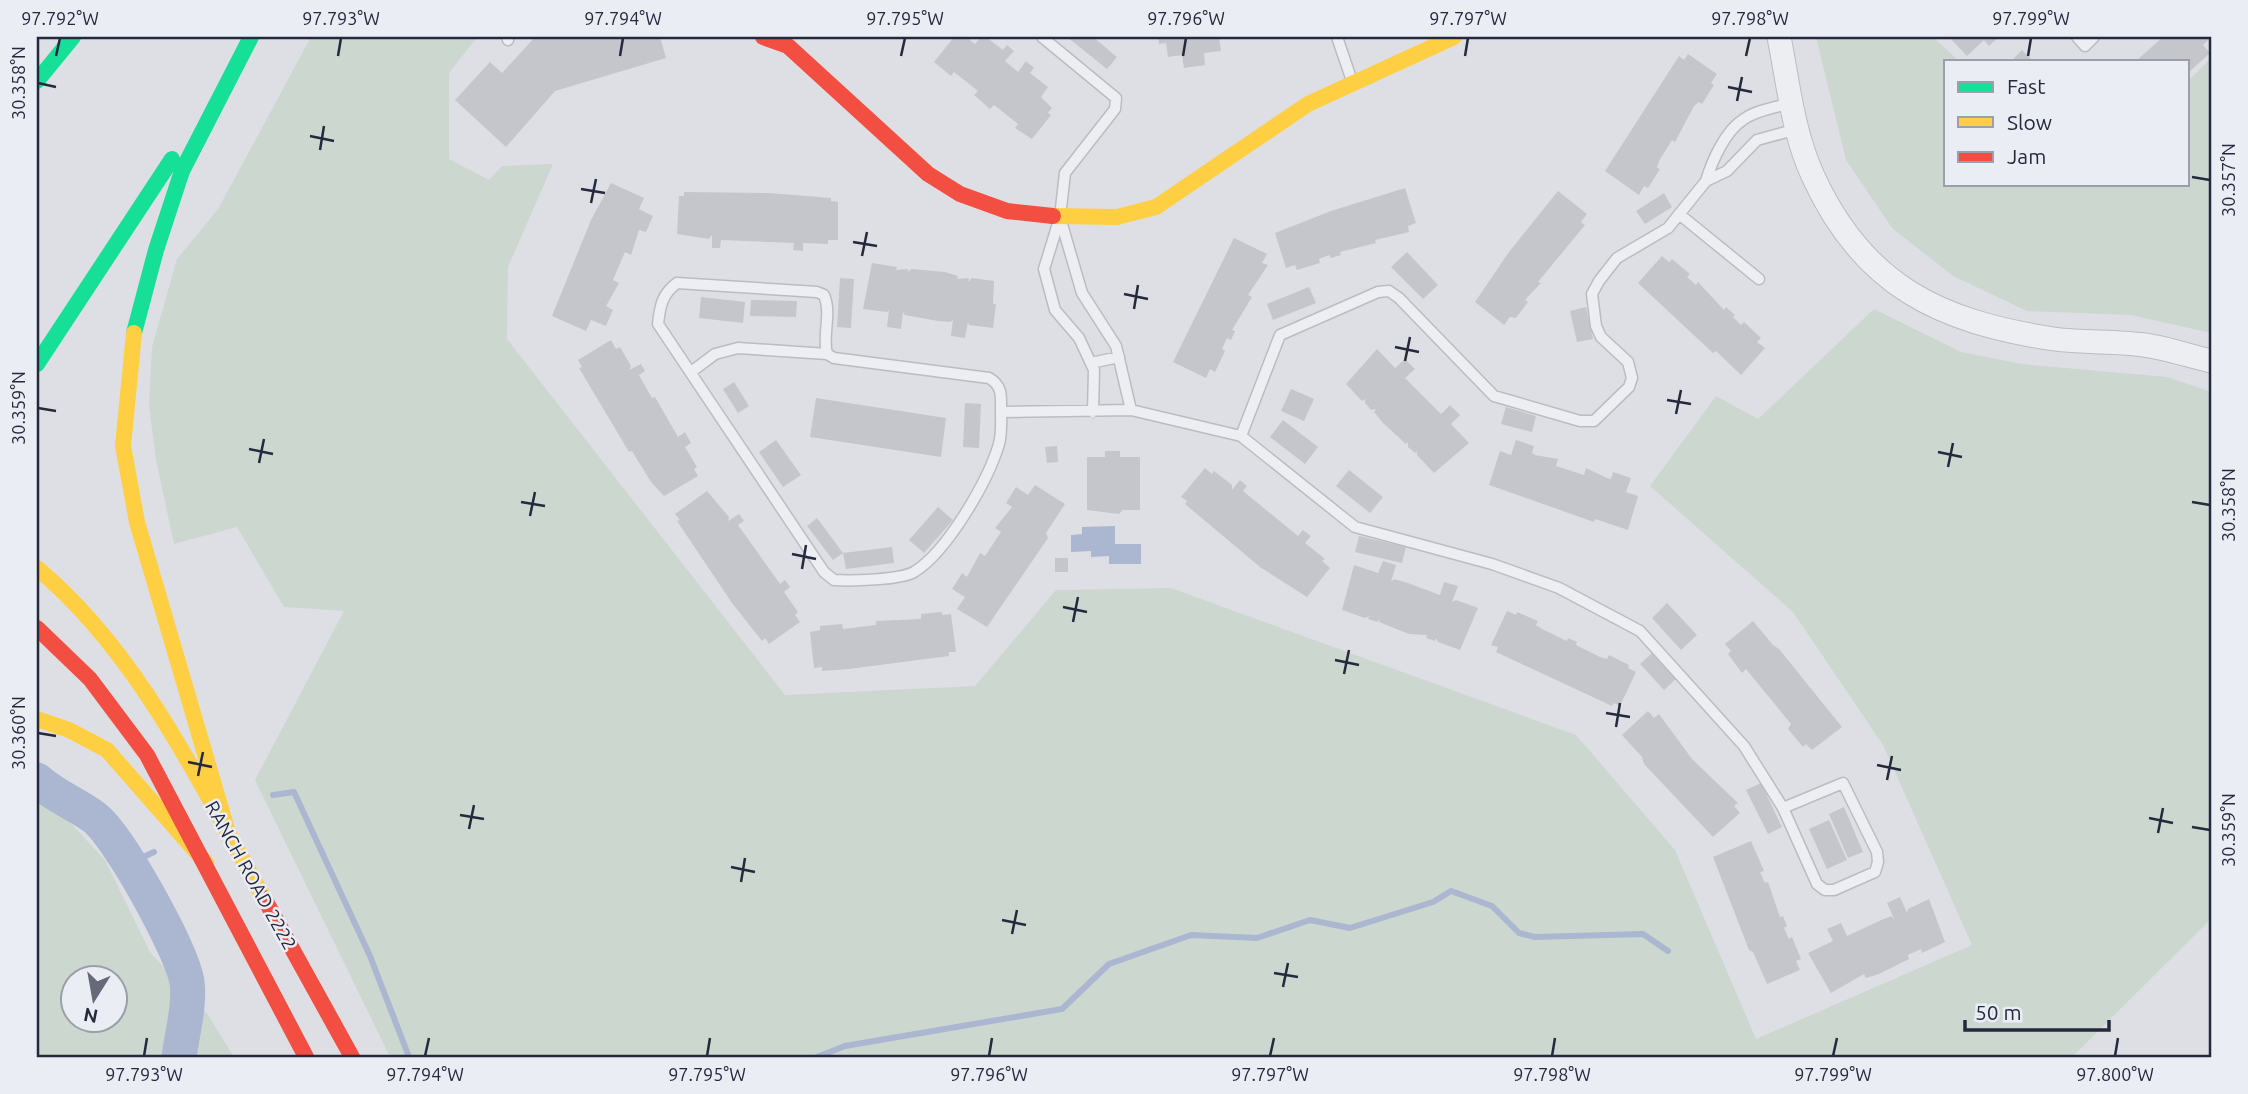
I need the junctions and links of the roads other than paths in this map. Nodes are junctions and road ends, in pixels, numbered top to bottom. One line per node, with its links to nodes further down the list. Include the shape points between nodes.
1 (73, 37): 10 (main road)
2 (763, 37): 16 (main road, via 788,47 928,174 960,194 1007,211)
3 (1042, 37): 16 (lane, via 1116,98 1115,109 1065,173)
4 (1337, 37): 11 (lane)
5 (1454, 37): 11 (main road)
6 (1779, 37): 12 (street)
7 (2077, 37): 8 (lane, via 2085,46)
8 (2094, 37)
9 (249, 41): 22 (main road); 32 (main road, via 182,171 156,250 131,346 123,446 136,522)
10 (37, 82)
11 (1353, 83): 16 (main road, via 1308,104 1156,207 1117,217)
12 (1792, 103): 13 (street); 14 (lane, via 1738,123 1712,160)
13 (1797, 129): 14 (lane, via 1757,140 1727,171); 20 (street, via 1812,175 1847,239 1908,294 1963,320 2055,339 2146,345)
14 (1706, 181): 15 (lane)
15 (1679, 214): 17 (lane); 27 (lane, via 1668,228 1617,258 1592,294 1601,337 1628,362 1632,378 1629,387 1594,421 1580,422 1494,396 1389,291 1280,335)
16 (1060, 217): 19 (lane, via 1082,293); 21 (lane, via 1044,269 1055,310 1079,338)
17 (1759, 279)
18 (827, 354): 23 (lane, via 738,348 715,354); 23 (lane, via 824,295 677,283 667,290 660,305 658,324); 25 (lane, via 989,378 1000,390)
19 (1119, 358): 21 (lane); 24 (lane)
20 (2211, 361)
21 (1091, 363): 26 (lane)
22 (37, 364)
23 (691, 372): 25 (lane, via 824,572 834,580 912,573 934,554 976,492 998,446)
24 (1131, 410): 26 (lane); 27 (lane)
25 (1001, 412): 26 (lane)
26 (1093, 412)
27 (1241, 436): 31 (lane, via 1355,527 1559,588 1640,631 1744,746)
28 (37, 568): 32 (main road, RANCH ROAD 2222, via 73,598 136,678)
29 (37, 628): 33 (main road, via 90,679 147,755)
30 (37, 719): 33 (main road, via 107,750)
31 (1783, 808): 31 (lane, via 1843,783 1877,852 1875,872 1825,890)
32 (229, 836): 35 (main road, RANCH ROAD 2222)
33 (206, 863): 34 (main road, RANCH ROAD 2222)
34 (306, 1057)
35 (352, 1057)

